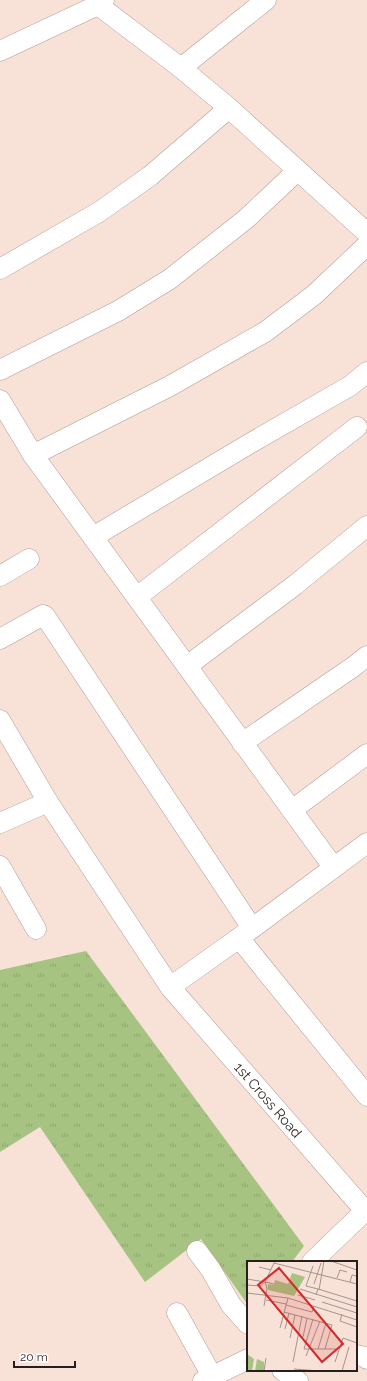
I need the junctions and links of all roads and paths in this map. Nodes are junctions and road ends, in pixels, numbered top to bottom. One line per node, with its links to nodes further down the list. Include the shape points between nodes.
1 (266, 0): 4 (street)
2 (101, 2): 3 (street); 4 (street)
3 (0, 51)
4 (181, 68): 5 (street)
5 (229, 108): 6 (street); 9 (street, via 150,176 99,212)
6 (298, 171): 7 (street); 10 (street, via 246,219 170,279 118,311)
7 (367, 233)
8 (367, 245): 14 (street, via 314,295 265,332 170,386)
9 (0, 269)
10 (0, 370)
11 (367, 372): 16 (street, via 350,386)
12 (0, 400): 14 (street)
13 (357, 427): 19 (street)
14 (33, 454): 16 (street)
15 (367, 526): 22 (street, via 295,585)
16 (93, 537): 19 (street)
17 (29, 559): 18 (street)
18 (0, 576)
19 (137, 597): 22 (street)
20 (0, 639): 33 (street, via 44,616)
21 (367, 656): 24 (street)
22 (187, 666): 24 (street)
23 (0, 720): 26 (street, 1st Cross Road)
24 (242, 742): 27 (street)
25 (367, 754): 27 (street)
26 (48, 802): 28 (street); 34 (street, 1st Cross Road)
27 (292, 810): 31 (street)
28 (0, 823)
29 (367, 843): 31 (street)
30 (0, 866): 32 (street)
31 (334, 868): 33 (street)
32 (36, 929)
33 (246, 933): 34 (street); 35 (street)
34 (170, 987): 36 (street, 1st Cross Road)
35 (367, 1096)
36 (366, 1211): 38 (street)
37 (197, 1251): 40 (street, via 231,1306)
38 (313, 1261)
39 (177, 1313): 45 (street)
40 (247, 1323)
41 (357, 1355): 43 (street)
42 (247, 1359): 45 (street)
43 (367, 1359)
44 (283, 1371): 46 (street)
45 (219, 1377)
46 (298, 1381)

